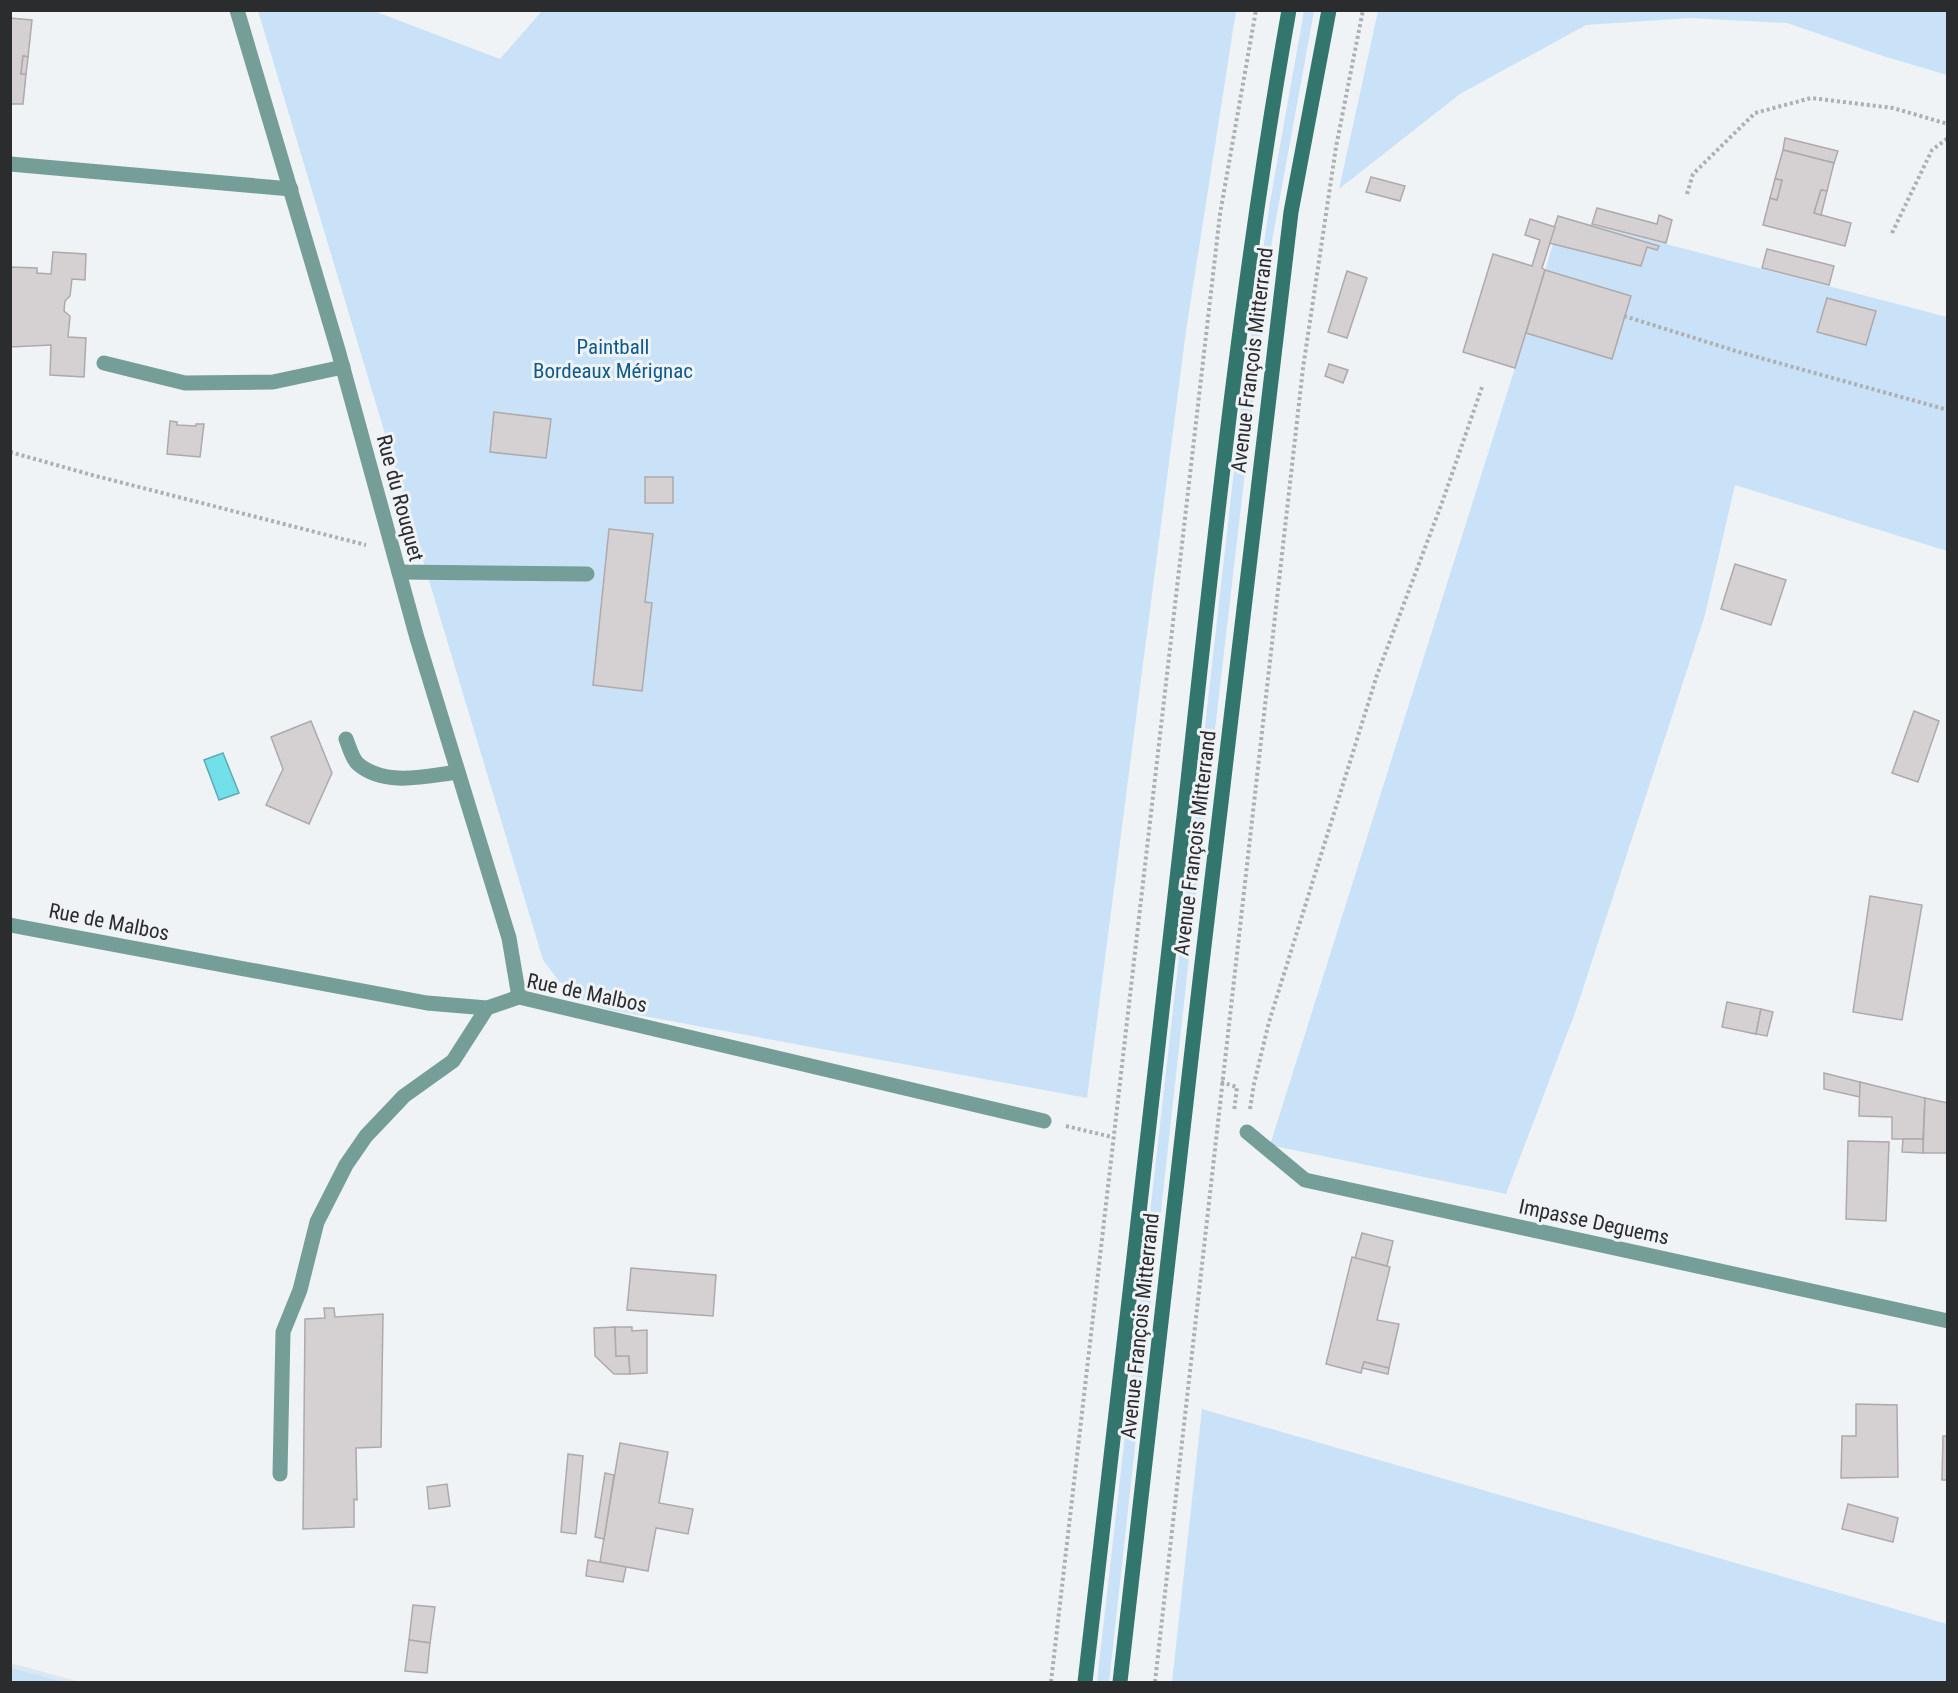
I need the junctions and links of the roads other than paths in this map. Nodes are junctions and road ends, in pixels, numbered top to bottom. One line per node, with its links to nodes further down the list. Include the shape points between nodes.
1 (237, 10): 5 (street, Rue du Rouquet)
2 (1289, 10): 19 (main road, Avenue François Mitterrand, via 1255,222 1214,544)
3 (1329, 10): 20 (main road, Avenue François Mitterrand, via 1290,224)
4 (10, 164): 5 (street)
5 (291, 189): 7 (street, Rue du Rouquet)
6 (104, 363): 7 (street, via 185,383 273,382)
7 (343, 367): 8 (street, Rue du Rouquet)
8 (399, 572): 9 (street); 11 (street, Rue du Rouquet)
9 (587, 574)
10 (346, 739): 11 (street, via 356,763 374,774 396,779)
11 (458, 772): 13 (street, Rue du Rouquet, via 509,938)
12 (10, 925): 14 (street, Rue de Malbos, via 427,1003)
13 (519, 997): 14 (street, Rue de Malbos); 15 (street, Rue de Malbos)
14 (487, 1008): 18 (street, via 453,1061 404,1096 366,1136 346,1165 317,1222 300,1290 283,1332)
15 (1044, 1121)
16 (1247, 1132): 17 (street, Impasse Deguems, via 1305,1180)
17 (1947, 1321)
18 (280, 1474)
19 (1085, 1683)
20 (1120, 1683)

